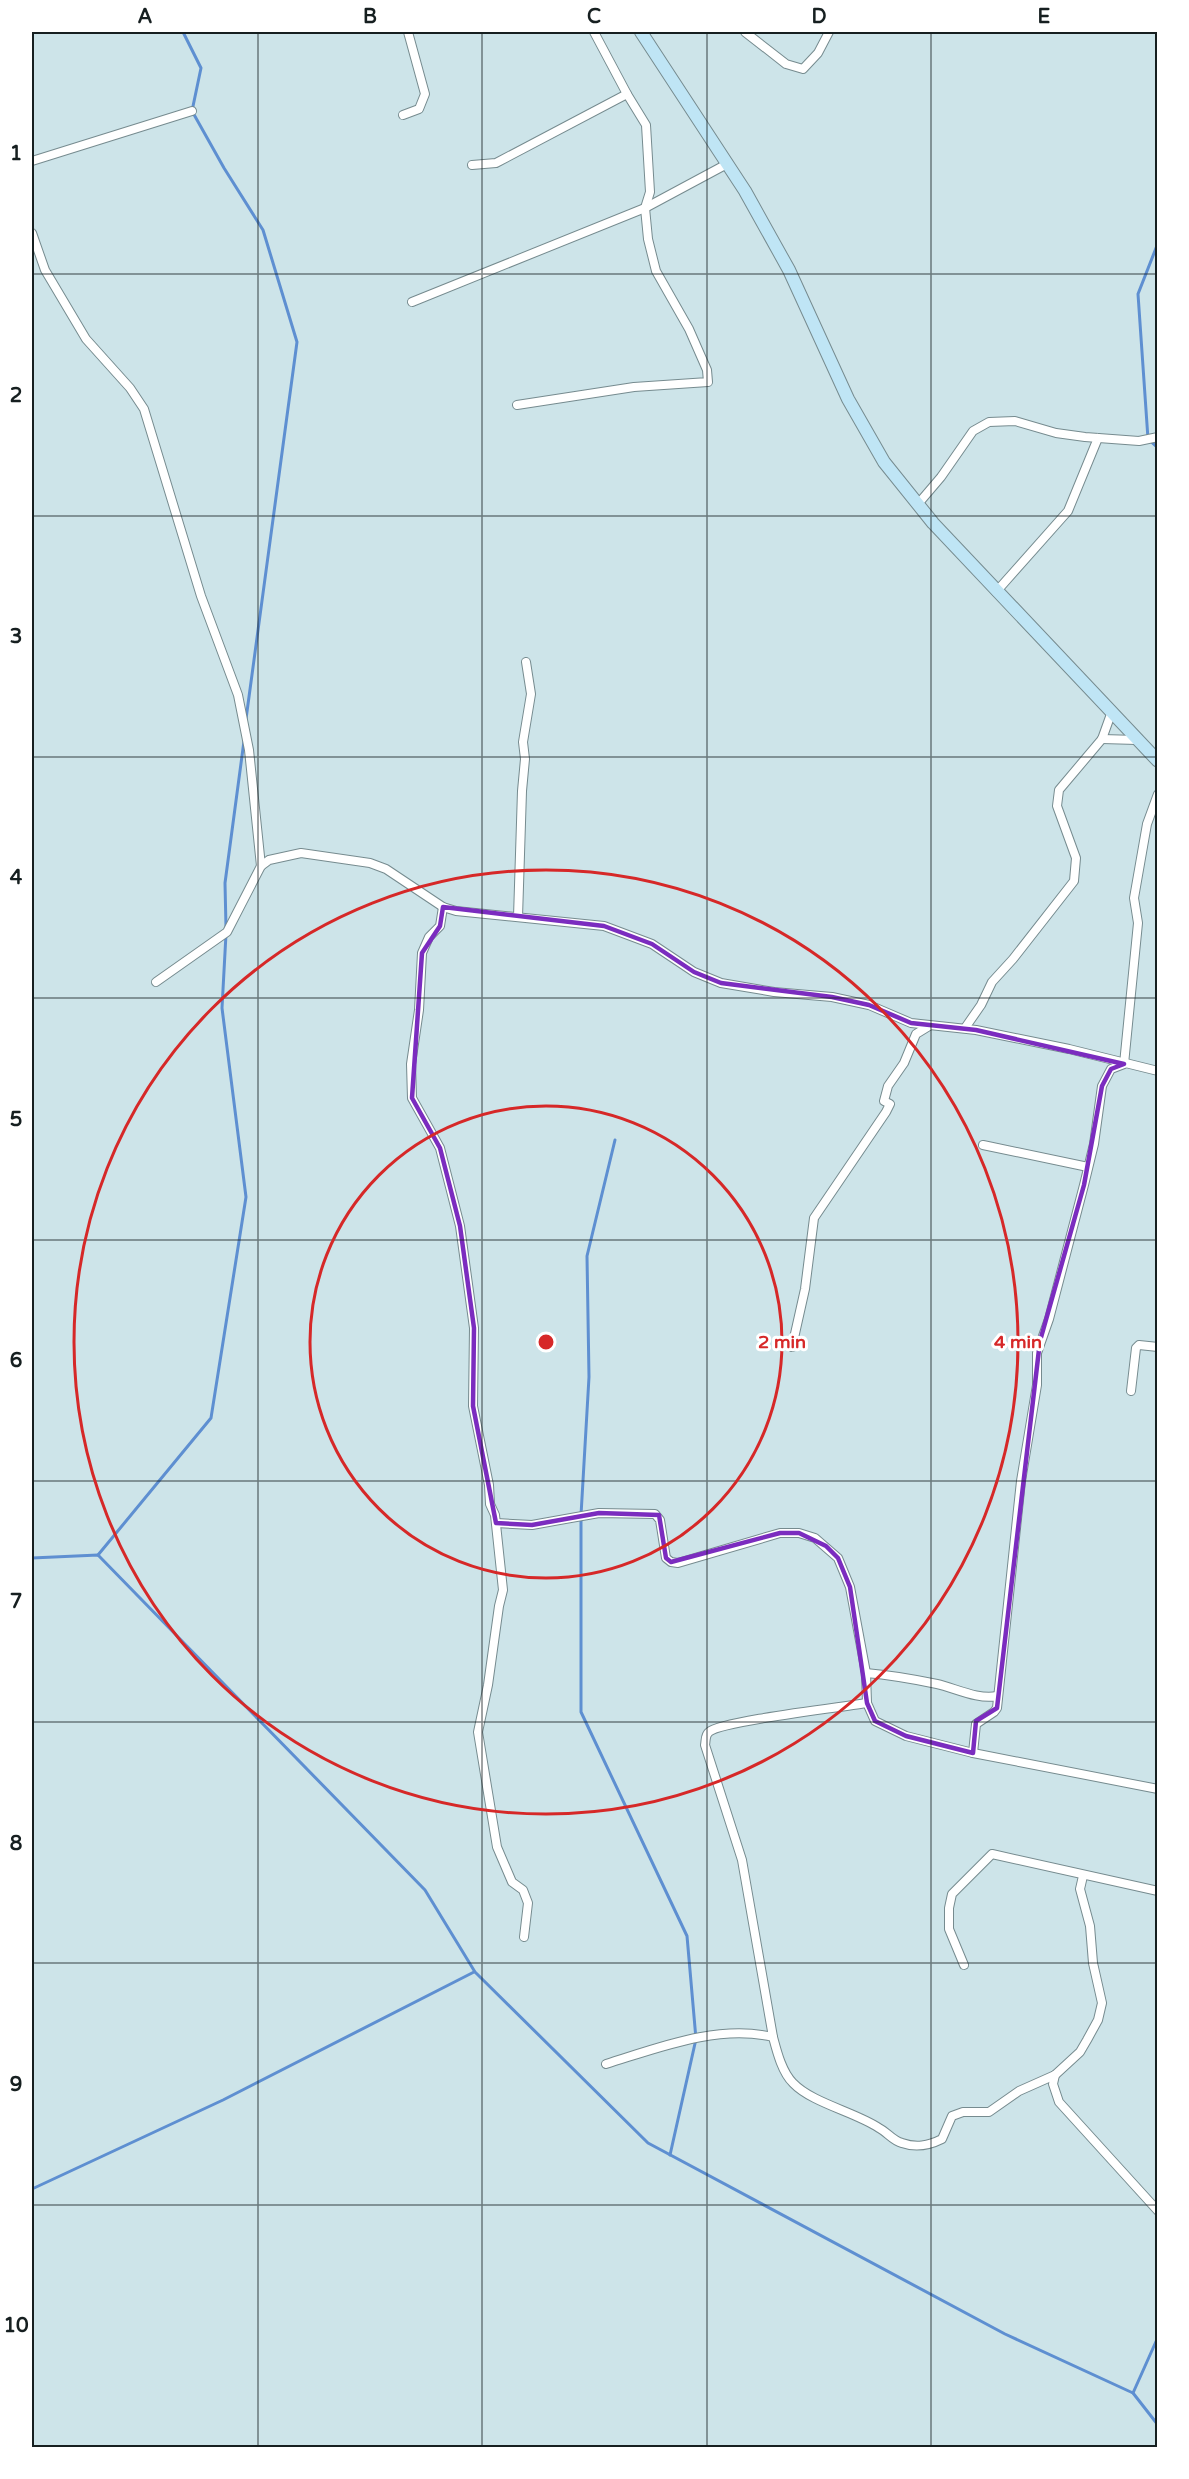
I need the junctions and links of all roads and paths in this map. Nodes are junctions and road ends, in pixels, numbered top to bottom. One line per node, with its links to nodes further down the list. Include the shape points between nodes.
1 (408, 32): 8 (street, via 425,94 419,109)
2 (594, 32): 6 (street)
3 (641, 32): 10 (main road)
4 (745, 32): 5 (street, via 786,64 803,69)
5 (829, 32)
6 (627, 93): 11 (street, via 496,164); 12 (street, via 646,125 650,192)
7 (192, 111): 9 (street)
8 (403, 115)
9 (32, 161)
10 (727, 164): 12 (street); 18 (main road, via 789,270 848,399 884,462)
11 (472, 165)
12 (645, 208): 14 (street); 15 (street, via 656,271 689,329 707,370 708,382 634,387)
13 (32, 232): 26 (street, via 45,270 86,339 130,388 144,410 201,596 238,695 249,750)
14 (412, 302)
15 (517, 405)
16 (1158, 437): 17 (street, via 1139,441)
17 (1098, 438): 18 (street, via 1056,433 1015,421 989,422 973,431); 19 (street, via 1068,511)
18 (918, 504): 19 (main road)
19 (996, 592): 21 (main road)
20 (526, 662): 28 (street, via 531,694 523,742)
21 (1112, 714): 22 (street); 23 (main road)
22 (1102, 739): 23 (street); 31 (street, via 1059,790 1057,806 1076,858 1074,881 992,981)
23 (1137, 740): 24 (main road)
24 (1158, 761)
25 (1158, 794): 32 (street, via 1147,824 1134,898 1138,923)
26 (261, 866): 27 (street, via 301,853 370,863 386,869); 29 (street, via 226,932)
27 (443, 907): 28 (street); 39 (street, via 440,926 429,936 422,953 411,1064 412,1098 440,1148 460,1226 474,1328 473,1406)
28 (518, 917): 30 (street, via 604,926 652,944 694,972 721,983 869,1005 911,1023)
29 (156, 982)
30 (929, 1026): 31 (street); 36 (street, via 916,1034 886,1091 884,1101 890,1104 886,1112 814,1218 805,1289)
31 (965, 1028): 32 (street)
32 (1124, 1064): 33 (street); 35 (street, via 1111,1069 1102,1086)
33 (1158, 1071)
34 (983, 1145): 35 (street)
35 (1088, 1167): 41 (street, via 1037,1353 1037,1385 1021,1481)
36 (792, 1347)
37 (1158, 1347): 38 (street, via 1136,1348)
38 (1131, 1391)
39 (496, 1523): 40 (street, via 532,1525 599,1513 655,1514 660,1520 666,1558 678,1563 780,1533 815,1538 838,1558 845,1572); 47 (street, via 503,1590 478,1732 497,1847 512,1882 523,1890 528,1903)
40 (866, 1673): 41 (street, via 898,1676 992,1698); 42 (street)
41 (998, 1696): 43 (street, via 994,1712 976,1724)
42 (867, 1703): 43 (street, via 875,1721 890,1729); 49 (street, via 754,1720 706,1734 711,1767 742,1860)
43 (973, 1753): 44 (street)
44 (1158, 1789)
45 (1083, 1876): 46 (street); 48 (street, via 992,1854 986,1858 950,1901 949,1929); 51 (street, via 1080,1889 1090,1926 1101,2012 1080,2052)
46 (1158, 1891)
47 (524, 1937)
48 (964, 1965)
49 (773, 2037): 50 (street, via 740,2034 696,2039); 51 (street, via 791,2082 803,2092 878,2127 899,2143 916,2146 942,2139 952,2115 989,2112 1019,2091)
50 (606, 2064)
51 (1055, 2075): 52 (street, via 1053,2084 1059,2102)
52 (1158, 2211)

